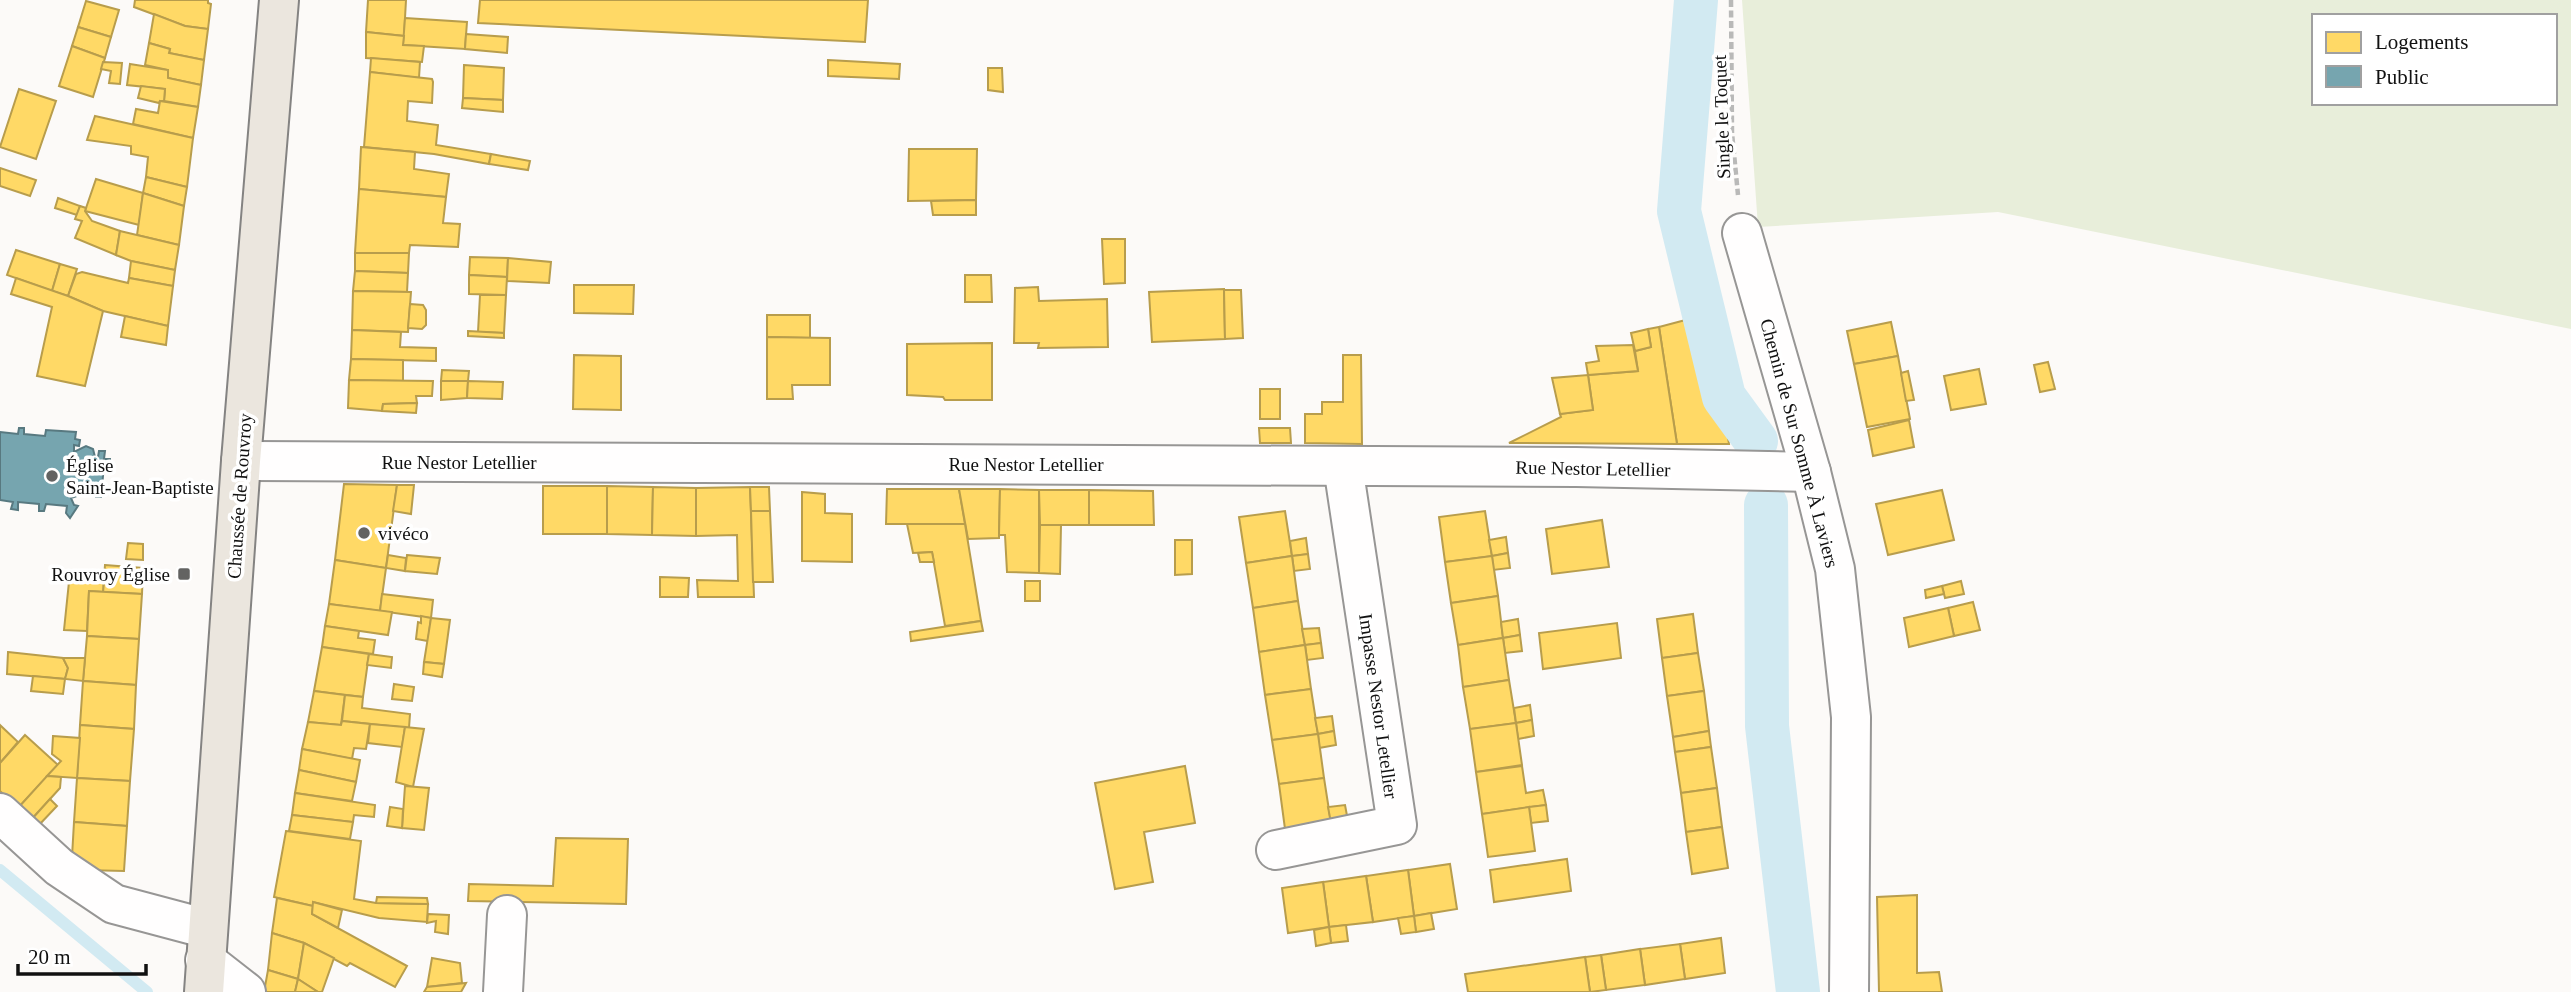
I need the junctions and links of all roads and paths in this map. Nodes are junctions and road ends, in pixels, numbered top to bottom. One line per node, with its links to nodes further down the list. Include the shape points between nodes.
1 (279, 0): 4 (main road, Chaussée de Rouvroy)
2 (1731, 0): 3 (path, Single le Toquet, via 1732,133)
3 (1742, 233): 6 (street, Chemin de Sur Somme À Laviers)
4 (241, 461): 5 (street, Rue Nestor Letellier); 10 (main road, Chaussée de Rouvroy)
5 (1343, 466): 6 (street, Rue Nestor Letellier); 8 (street, Impasse Nestor Letellier, via 1396,825)
6 (1811, 472): 13 (street, Chemin de Sur Somme À Laviers, via 1835,569 1851,717)
7 (0, 813): 10 (street, via 59,867)
8 (1276, 850)
9 (507, 915): 12 (street)
10 (206, 961): 11 (street)
11 (246, 992)
12 (503, 992)
13 (1849, 992)

